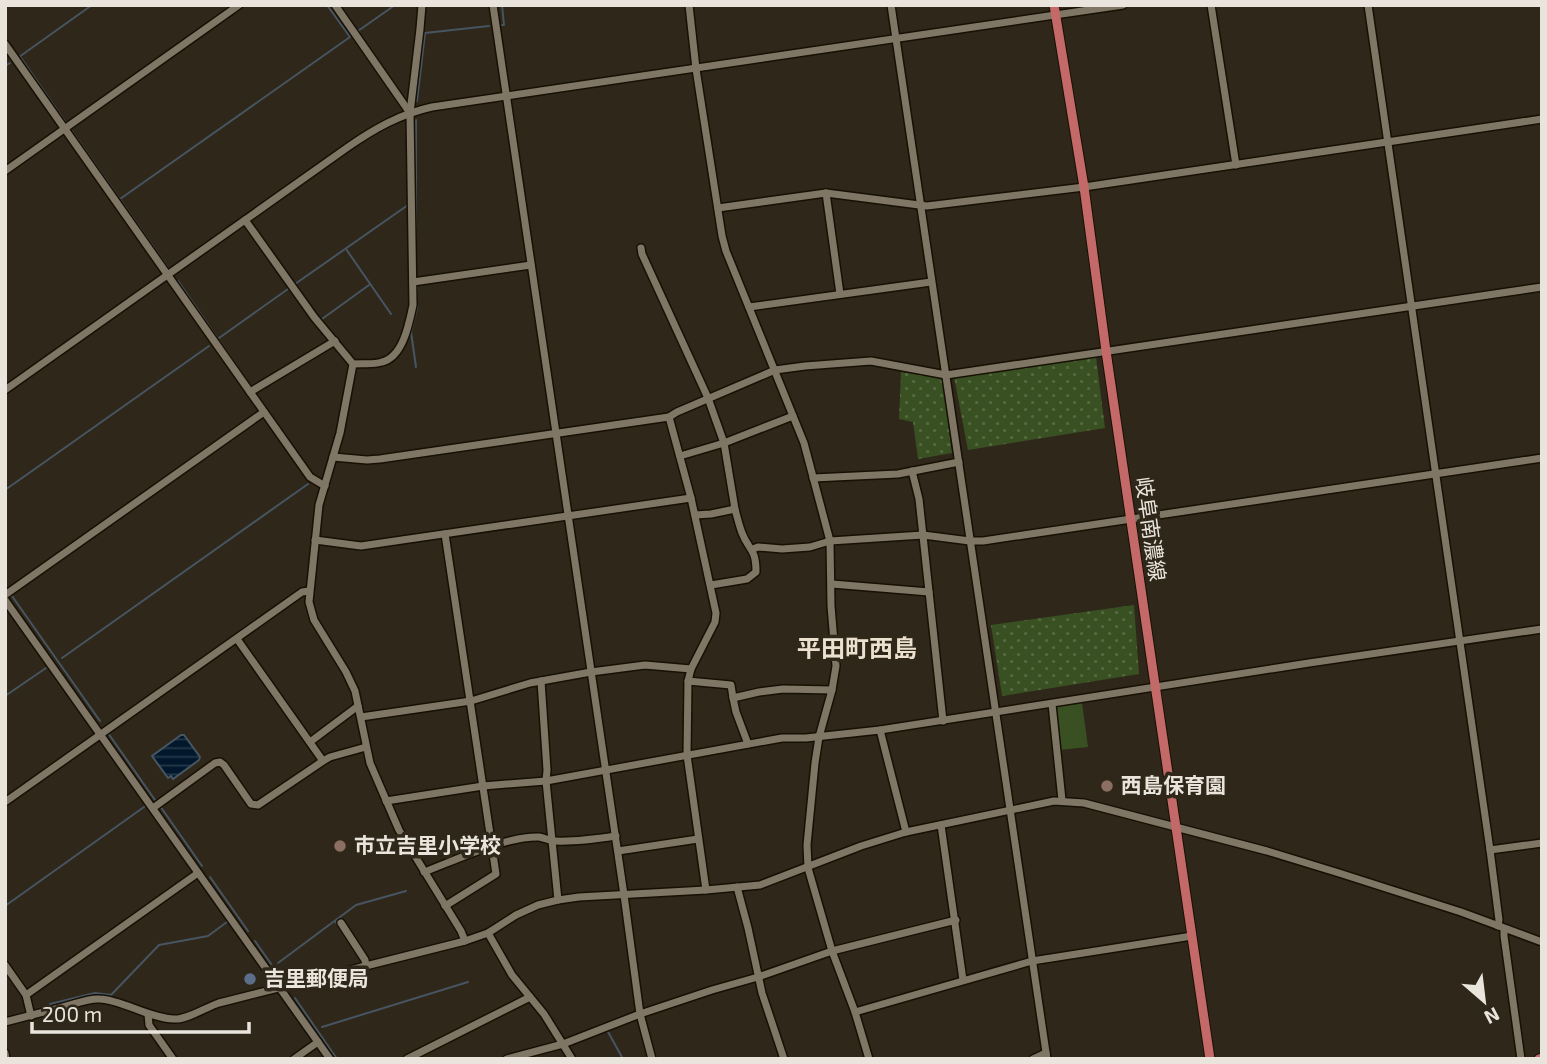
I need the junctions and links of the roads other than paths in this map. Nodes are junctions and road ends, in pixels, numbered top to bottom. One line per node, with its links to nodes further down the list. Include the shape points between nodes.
1 (239, 5): 17 (street)
2 (335, 5): 15 (street)
3 (422, 5): 15 (street)
4 (493, 5): 14 (street)
5 (689, 5): 13 (street)
6 (891, 5): 11 (street)
7 (1123, 5): 10 (street)
8 (1211, 5): 19 (street)
9 (1368, 5): 18 (street)
10 (1055, 10): 11 (street); 21 (main road, 岐阜南濃線)
11 (896, 39): 13 (street); 23 (street)
12 (5, 44): 17 (street)
13 (696, 69): 14 (street); 24 (street)
14 (506, 97): 15 (street); 27 (street)
15 (410, 113): 25 (street, via 370,132); 29 (street)
16 (1542, 119): 18 (street)
17 (65, 128): 20 (street); 28 (street)
18 (1388, 142): 19 (street); 33 (street)
19 (1236, 165): 21 (street)
20 (5, 171)
21 (1084, 187): 23 (street); 36 (main road, 岐阜南濃線)
22 (825, 193): 23 (street); 24 (street); 32 (street)
23 (920, 206): 30 (street)
24 (718, 208): 34 (street, via 726,251)
25 (246, 220): 28 (street); 35 (street)
26 (641, 248): 42 (street)
27 (531, 265): 29 (street); 46 (street)
28 (168, 275): 40 (street); 41 (street)
29 (413, 282): 37 (street, via 409,325 400,346 386,361)
30 (932, 282): 32 (street); 39 (street)
31 (1542, 287): 33 (street)
32 (840, 294): 34 (street)
33 (1412, 306): 36 (street); 53 (street)
34 (749, 307): 38 (street)
35 (335, 341): 37 (street); 41 (street)
36 (1105, 351): 39 (street); 60 (main road, 岐阜南濃線)
37 (354, 364): 49 (street)
38 (775, 370): 39 (street, via 871,361); 42 (street); 44 (street)
39 (946, 375): 51 (street)
40 (5, 390)
41 (250, 392): 43 (street)
42 (708, 398): 45 (street); 47 (street)
43 (264, 412): 55 (street, via 310,477); 71 (street)
44 (793, 416): 47 (street); 54 (street)
45 (669, 417): 46 (street); 48 (street)
46 (556, 433): 49 (street, via 380,459); 59 (street)
47 (724, 443): 48 (street); 57 (street)
48 (680, 456): 56 (street)
49 (333, 457): 55 (street)
50 (1542, 457): 53 (street)
51 (959, 462): 52 (street); 65 (street)
52 (912, 471): 54 (street); 62 (street)
53 (1435, 473): 60 (street); 74 (street)
54 (813, 478): 64 (street)
55 (325, 486): 63 (street)
56 (691, 498): 58 (street); 59 (street)
57 (735, 509): 58 (street); 66 (street, via 742,535)
58 (695, 515): 68 (street)
59 (568, 516): 61 (street); 76 (street)
60 (1130, 518): 65 (street); 79 (main road, 岐阜南濃線)
61 (445, 534): 63 (street, via 361,546); 82 (street)
62 (923, 535): 64 (street); 65 (street); 70 (street)
63 (315, 540): 69 (street)
64 (830, 541): 66 (street, via 810,547); 67 (street)
65 (970, 541): 85 (street)
66 (753, 550): 68 (street, via 757,572 747,579)
67 (832, 584): 70 (street); 80 (street, via 836,666)
68 (711, 585): 75 (street, via 715,622)
69 (309, 590): 73 (street); 84 (street, via 314,620 346,672)
70 (929, 592): 87 (street)
71 (7, 594): 89 (street)
72 (1542, 629): 74 (street)
73 (237, 639): 89 (street); 91 (street)
74 (1459, 641): 79 (street); 112 (street)
75 (691, 669): 76 (street, via 645,665); 78 (street)
76 (591, 672): 77 (street); 96 (street)
77 (541, 681): 82 (street); 97 (street)
78 (688, 681): 81 (street, via 730,685); 94 (street)
79 (1156, 688): 83 (street); 105 (main road, 岐阜南濃線)
80 (832, 690): 81 (street, via 783,689); 90 (street)
81 (733, 698): 92 (street)
82 (471, 701): 86 (street); 98 (street)
83 (1052, 704): 85 (street); 99 (street)
84 (358, 706): 86 (street); 91 (street)
85 (995, 712): 87 (street); 103 (street)
86 (361, 717): 93 (street)
87 (943, 721): 88 (street)
88 (880, 730): 90 (street); 106 (street)
89 (101, 735): 101 (street); 102 (street)
90 (819, 737): 92 (street); 114 (street)
91 (310, 742): 95 (street)
92 (748, 744): 94 (street)
93 (366, 747): 95 (street); 100 (street)
94 (687, 755): 96 (street); 108 (street)
95 (323, 761): 102 (street, via 258,805 251,804 224,765 215,763)
96 (606, 770): 97 (street); 107 (street)
97 (546, 781): 98 (street); 109 (street)
98 (483, 786): 100 (street); 111 (street)
99 (1062, 800): 103 (street); 105 (street)
100 (386, 801): 116 (street)
101 (5, 802)
102 (153, 808): 115 (street)
103 (1009, 810): 104 (street); 130 (street)
104 (942, 825): 106 (street); 122 (street)
105 (1175, 827): 124 (street, via 1339,873); 126 (main road, 岐阜南濃線)
106 (906, 832): 114 (street)
107 (616, 836): 109 (street); 113 (street)
108 (698, 839): 113 (street); 118 (street)
109 (552, 841): 111 (street, via 541,837); 120 (street)
110 (1542, 843): 112 (street)
111 (492, 845): 116 (street); 121 (street, via 496,874)
112 (1490, 850): 124 (street)
113 (618, 851): 119 (street)
114 (808, 868): 117 (street, via 761,885); 129 (street)
115 (198, 873): 135 (street); 136 (street)
116 (424, 873): 121 (street)
117 (737, 887): 118 (street); 133 (street)
118 (706, 890): 119 (street)
119 (624, 895): 120 (street); 140 (street)
120 (558, 900): 125 (street, via 516,915)
121 (445, 906): 127 (street)
122 (956, 920): 129 (street); 134 (street)
123 (341, 923): 132 (street)
124 (1501, 928): 128 (street); 159 (street)
125 (488, 933): 127 (street); 137 (street)
126 (1192, 936): 130 (street); 158 (main road, 岐阜南濃線)
127 (465, 941): 132 (street)
128 (1542, 942)
129 (832, 951): 133 (street); 138 (street)
130 (1032, 961): 134 (street); 146 (street)
131 (5, 965): 136 (street)
132 (366, 966): 135 (street)
133 (758, 976): 140 (street); 155 (street)
134 (963, 980): 138 (street)
135 (280, 988): 139 (street, via 175,1020); 143 (street)
136 (26, 995): 141 (street)
137 (530, 997): 144 (street); 151 (street)
138 (855, 1012): 156 (street)
139 (148, 1014): 141 (street, via 100,999); 148 (street, via 149,1025)
140 (640, 1014): 144 (street); 154 (street)
141 (31, 1016): 142 (street)
142 (5, 1022)
143 (318, 1042): 149 (street); 150 (street)
144 (563, 1044): 152 (street); 153 (street)
145 (5, 1053): 147 (street)
146 (1046, 1056): 157 (street)
147 (6, 1059)
148 (173, 1059)
149 (294, 1059)
150 (330, 1059)
151 (407, 1059)
152 (507, 1059)
153 (572, 1059)
154 (652, 1059)
155 (784, 1059)
156 (869, 1059)
157 (1033, 1059)
158 (1210, 1059)
159 (1521, 1059)

